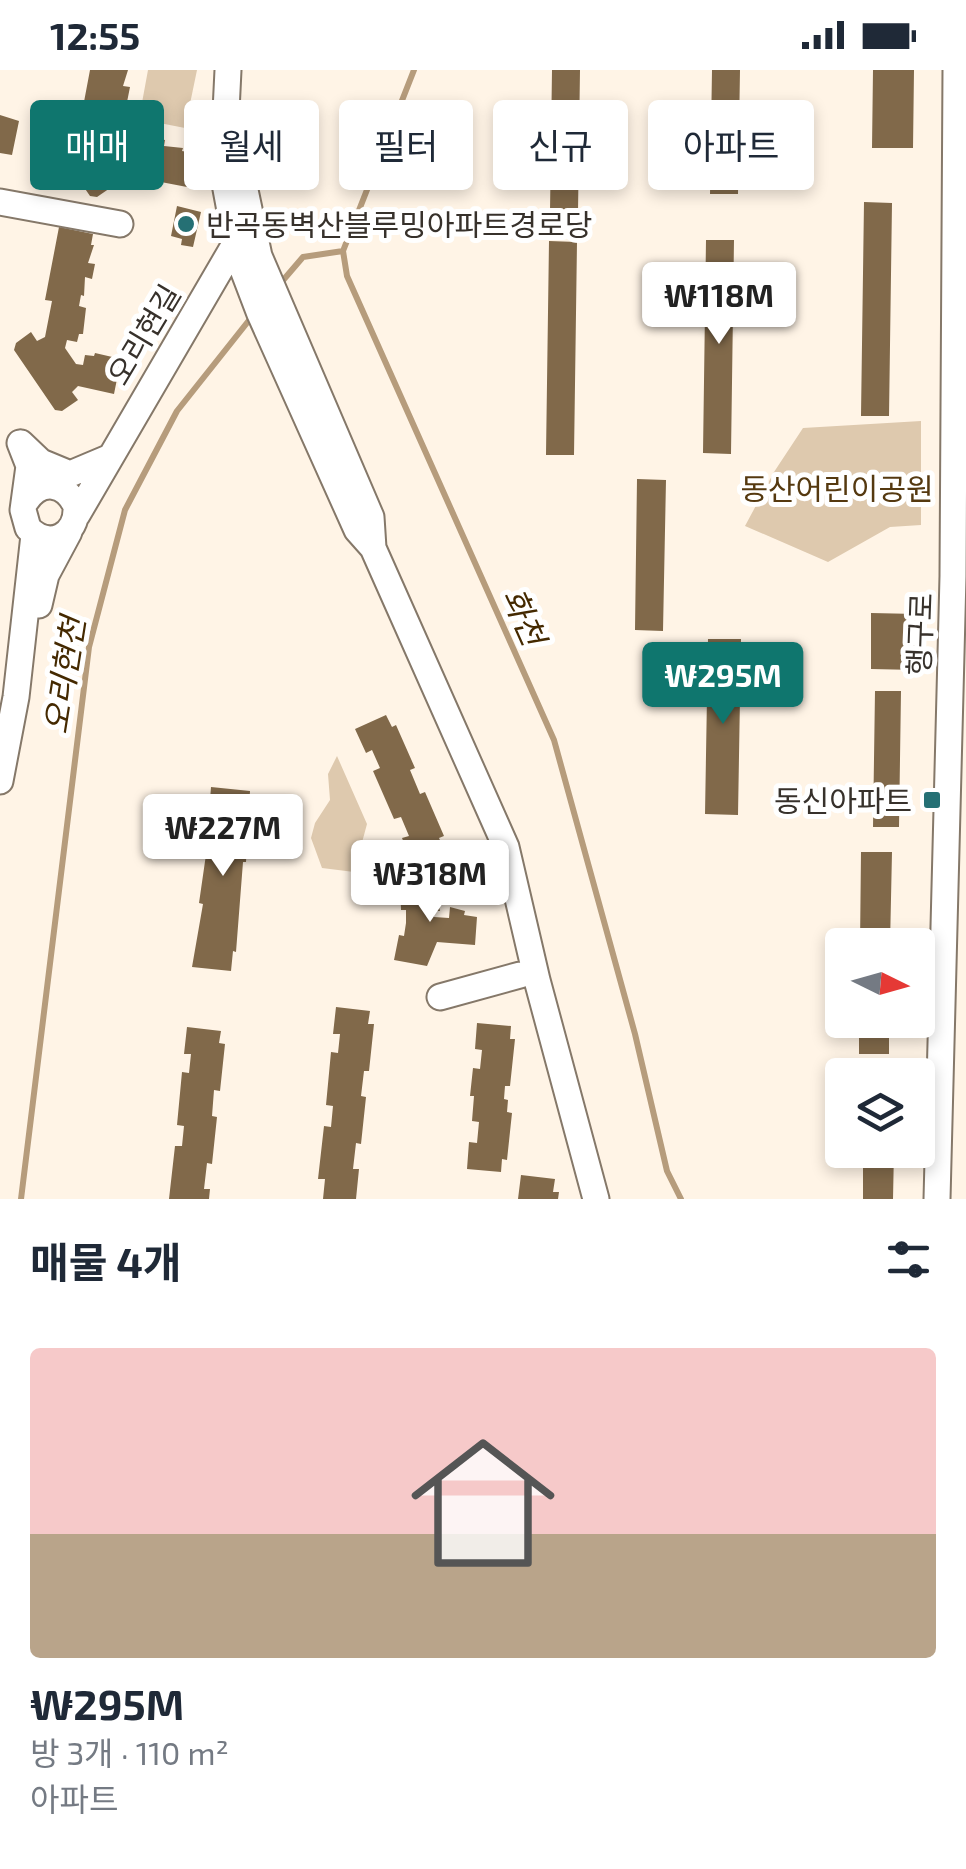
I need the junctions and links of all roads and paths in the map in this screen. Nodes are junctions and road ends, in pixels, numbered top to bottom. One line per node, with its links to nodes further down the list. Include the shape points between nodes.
1 (228, 70): 7 (street, via 223,173)
2 (244, 70): 7 (street)
3 (956, 70): 4 (street, 행구로)
4 (961, 108): 14 (street, 행구로)
5 (0, 202): 6 (street)
6 (120, 224)
7 (242, 244): 9 (street, 오리현길); 21 (street, via 267,274 306,390 372,517 374,548 506,847)
8 (10, 441): 10 (street); 11 (street, via 29,466)
9 (108, 458): 10 (street); 12 (street, 오리현길)
10 (64, 480): 11 (street, via 39,488); 12 (street)
11 (26, 501): 13 (street, via 24,520)
12 (73, 524): 13 (street, via 52,540); 15 (street, 오리현길, via 46,575)
13 (34, 535): 15 (street)
14 (960, 542): 20 (street, 행구로)
15 (16, 697): 16 (street)
16 (0, 781)
17 (520, 975): 18 (street)
18 (440, 996)
19 (966, 1036): 20 (street)
20 (940, 1052): 22 (street, 행구로)
21 (596, 1199)
22 (938, 1199)

